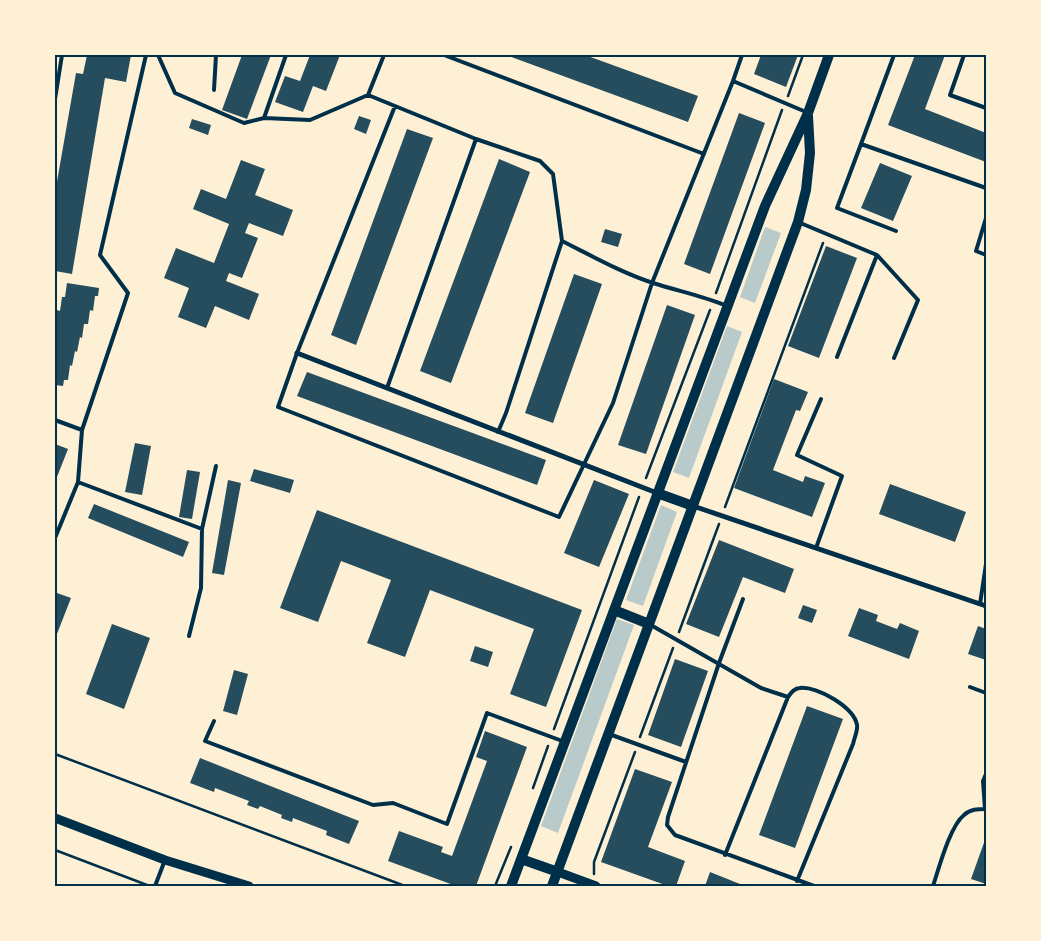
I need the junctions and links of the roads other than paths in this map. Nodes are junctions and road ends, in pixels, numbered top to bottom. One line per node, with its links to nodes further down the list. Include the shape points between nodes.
1 (62, 55): 15 (lane)
2 (146, 55): 38 (lane, via 100,255 128,293)
3 (158, 55): 19 (lane, via 175,93 244,123)
4 (216, 55): 13 (lane)
5 (286, 55): 19 (lane)
6 (384, 55): 14 (lane)
7 (444, 55): 22 (lane)
8 (742, 55): 12 (lane)
9 (829, 55): 18 (main road)
10 (894, 55): 21 (lane)
11 (964, 55): 17 (lane, via 950,95)
12 (733, 81): 18 (lane); 22 (lane)
13 (214, 90)
14 (368, 95): 16 (lane); 19 (lane, via 310,120)
15 (55, 99)
16 (396, 106): 20 (lane); 32 (lane)
17 (986, 108)
18 (808, 113): 25 (main road, via 810,153); 31 (main road, via 765,206)
19 (264, 118)
20 (476, 139): 27 (lane, via 540,161 554,174); 35 (lane)
21 (861, 144): 23 (lane); 26 (lane, via 837,208)
22 (704, 154): 30 (lane)
23 (986, 188)
24 (986, 218): 29 (lane, via 976,251)
25 (798, 222): 28 (lane); 44 (main road)
26 (896, 231)
27 (562, 241): 30 (lane); 39 (lane)
28 (876, 255): 33 (lane); 34 (lane, via 918,300)
29 (986, 255)
30 (652, 283): 31 (lane); 40 (lane, via 614,403)
31 (727, 306): 43 (main road)
32 (297, 353): 35 (street); 40 (lane, via 278,407 559,517)
33 (837, 356)
34 (894, 358)
35 (387, 388): 39 (street)
36 (821, 399): 47 (lane, via 797,455 842,476)
37 (55, 420): 38 (lane)
38 (82, 430): 42 (lane)
39 (498, 432): 40 (street)
40 (583, 464): 43 (street)
41 (216, 466): 45 (lane)
42 (78, 482): 45 (lane); 46 (lane)
43 (657, 493): 44 (main road); 51 (main road)
44 (693, 506): 47 (street); 52 (main road)
45 (202, 529): 53 (lane, via 201,588)
46 (55, 538)
47 (816, 548): 50 (street)
48 (986, 564): 50 (lane)
49 (743, 599): 54 (lane)
50 (983, 605)
51 (614, 610): 52 (main road); 60 (main road)
52 (649, 624): 54 (lane); 59 (main road)
53 (189, 636)
54 (719, 663): 57 (lane, via 761,688); 61 (lane)
55 (970, 687): 56 (lane)
56 (986, 693)
57 (788, 697): 65 (lane); 69 (lane, via 799,688 813,689 852,712 857,726 853,744)
58 (214, 721): 60 (lane, via 205,741 373,805 393,803 447,824 487,713)
59 (609, 734): 61 (lane); 68 (main road)
60 (564, 742): 66 (main road)
61 (686, 762): 65 (lane, via 667,825 675,835)
62 (986, 774): 63 (lane, via 983,781)
63 (986, 809): 76 (lane, via 965,814 956,823)
64 (55, 818): 67 (street)
65 (725, 855): 69 (lane)
66 (521, 859): 68 (main road); 72 (main road)
67 (165, 860): 70 (lane); 71 (street)
68 (558, 872): 73 (main road); 74 (street)
69 (797, 880): 75 (lane)
70 (155, 886)
71 (248, 886)
72 (511, 886)
73 (552, 886)
74 (595, 886)
75 (814, 886)
76 (933, 886)

